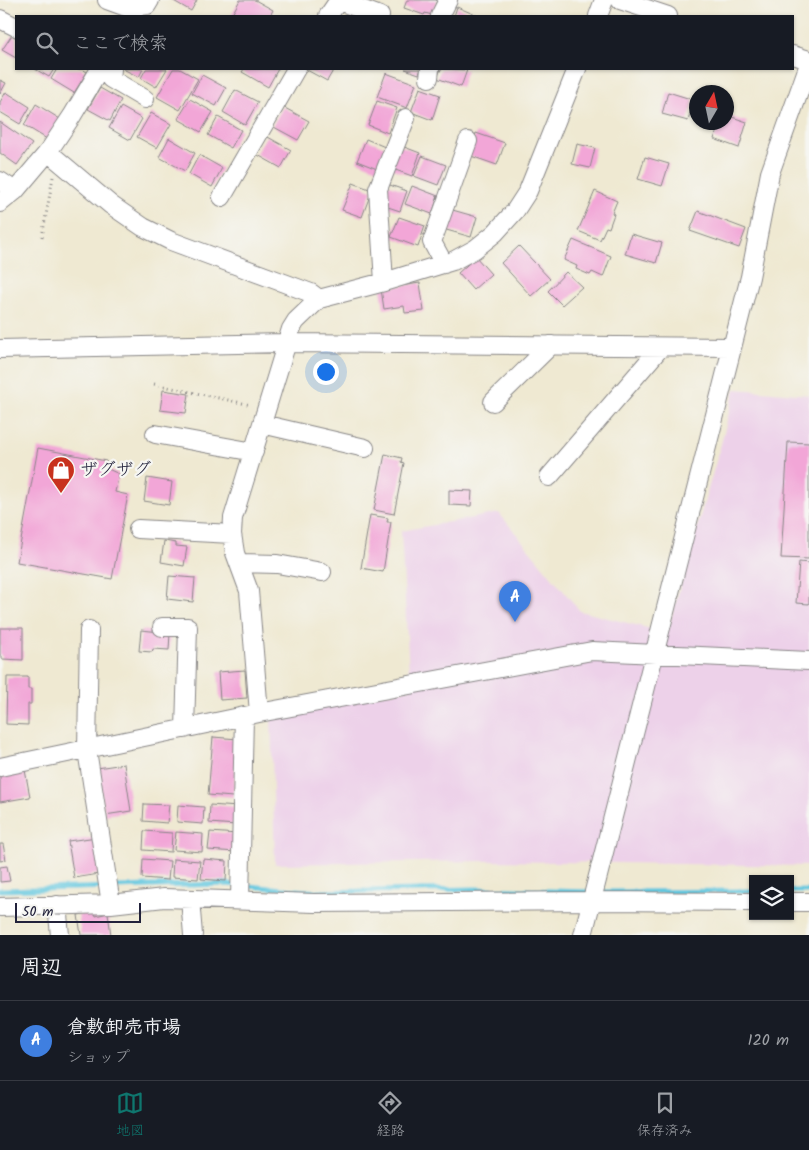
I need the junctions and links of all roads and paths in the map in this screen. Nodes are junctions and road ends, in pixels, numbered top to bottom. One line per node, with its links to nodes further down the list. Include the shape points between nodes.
1 (107, 0): 6 (street)
2 (339, 0): 7 (street); 8 (street)
3 (448, 0): 9 (street)
4 (604, 0): 10 (street)
5 (620, 0): 11 (street)
6 (139, 9)
7 (329, 15)
8 (377, 15)
9 (440, 15)
10 (598, 15)
11 (665, 15)
12 (0, 19): 13 (street)
13 (15, 26)
14 (794, 55): 15 (street)
15 (809, 60)
16 (809, 64): 36 (street, via 770,173 750,277)
17 (99, 70): 24 (street)
18 (112, 70): 21 (street, via 111,79)
19 (295, 70): 27 (street)
20 (577, 70): 30 (street, via 528,191 495,233 482,244)
21 (145, 99)
22 (406, 118): 31 (street, via 378,188)
23 (468, 140): 30 (street, via 432,242)
24 (52, 155): 26 (street); 29 (path); 32 (street, via 111,205 143,227 171,241 311,293)
25 (0, 181): 26 (street)
26 (15, 191): 28 (street)
27 (222, 197)
28 (0, 203)
29 (42, 237)
30 (444, 264): 31 (street)
31 (384, 282): 32 (street)
32 (319, 299): 33 (street, via 296,321)
33 (287, 343): 34 (street); 37 (street); 40 (street)
34 (551, 346): 35 (street); 39 (street)
35 (661, 347): 36 (street); 44 (street)
36 (732, 347): 51 (street)
37 (0, 350)
38 (154, 384): 40 (path)
39 (493, 402)
40 (265, 416): 42 (street); 43 (street)
41 (155, 434): 43 (street)
42 (365, 448)
43 (254, 452): 46 (street, via 233,518)
44 (549, 477)
45 (138, 528): 46 (street)
46 (232, 534): 47 (street)
47 (239, 563): 48 (street, via 277,564); 53 (street, via 249,591)
48 (322, 572)
49 (162, 627): 54 (street, via 188,627)
50 (88, 630): 55 (street)
51 (654, 654): 52 (street); 53 (street, via 592,652); 57 (street)
52 (809, 661)
53 (252, 714): 54 (street); 59 (street)
54 (185, 729): 55 (street)
55 (87, 750): 56 (street); 63 (street)
56 (0, 767)
57 (594, 894): 59 (street, via 314,903); 60 (street); 68 (street)
58 (190, 898): 59 (street); 63 (street); 67 (street)
59 (240, 900)
60 (749, 902)
61 (794, 902): 62 (street)
62 (809, 902)
63 (111, 904): 64 (street)
64 (57, 905): 65 (street); 66 (street)
65 (0, 907)
66 (60, 935)
67 (193, 935)
68 (583, 935)

